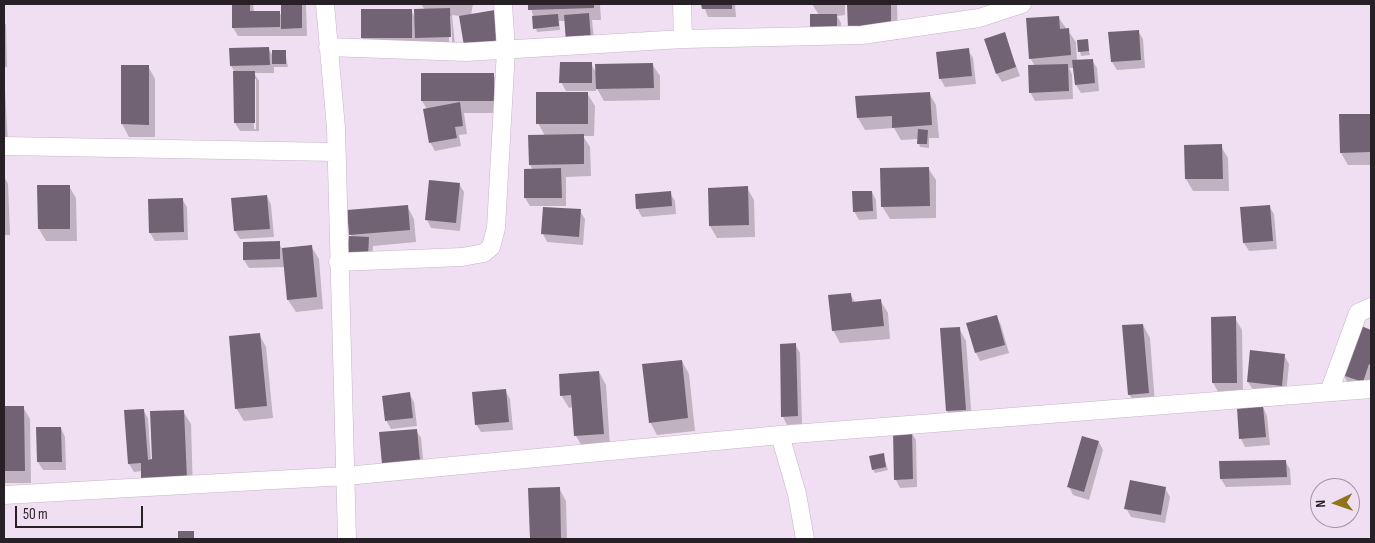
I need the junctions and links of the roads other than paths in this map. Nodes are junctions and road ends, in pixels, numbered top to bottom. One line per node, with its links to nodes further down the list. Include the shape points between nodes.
1 (325, 4): 6 (street)
2 (503, 4): 7 (street)
3 (682, 4): 5 (street)
4 (1022, 4): 5 (street, via 979,18 862,35)
5 (682, 39): 7 (street)
6 (328, 47): 7 (street, via 466,52); 9 (street, via 336,128)
7 (506, 50): 10 (street, via 496,228 491,247 484,253 462,257)
8 (4, 146): 9 (street)
9 (334, 152): 10 (street)
10 (338, 262): 15 (street)
11 (1371, 307): 13 (street, via 1358,312)
12 (1371, 389): 13 (street)
13 (1329, 392): 14 (street)
14 (780, 435): 15 (street); 18 (street, via 797,494)
15 (346, 476): 16 (street); 17 (street)
16 (4, 495)
17 (347, 539)
18 (805, 539)

